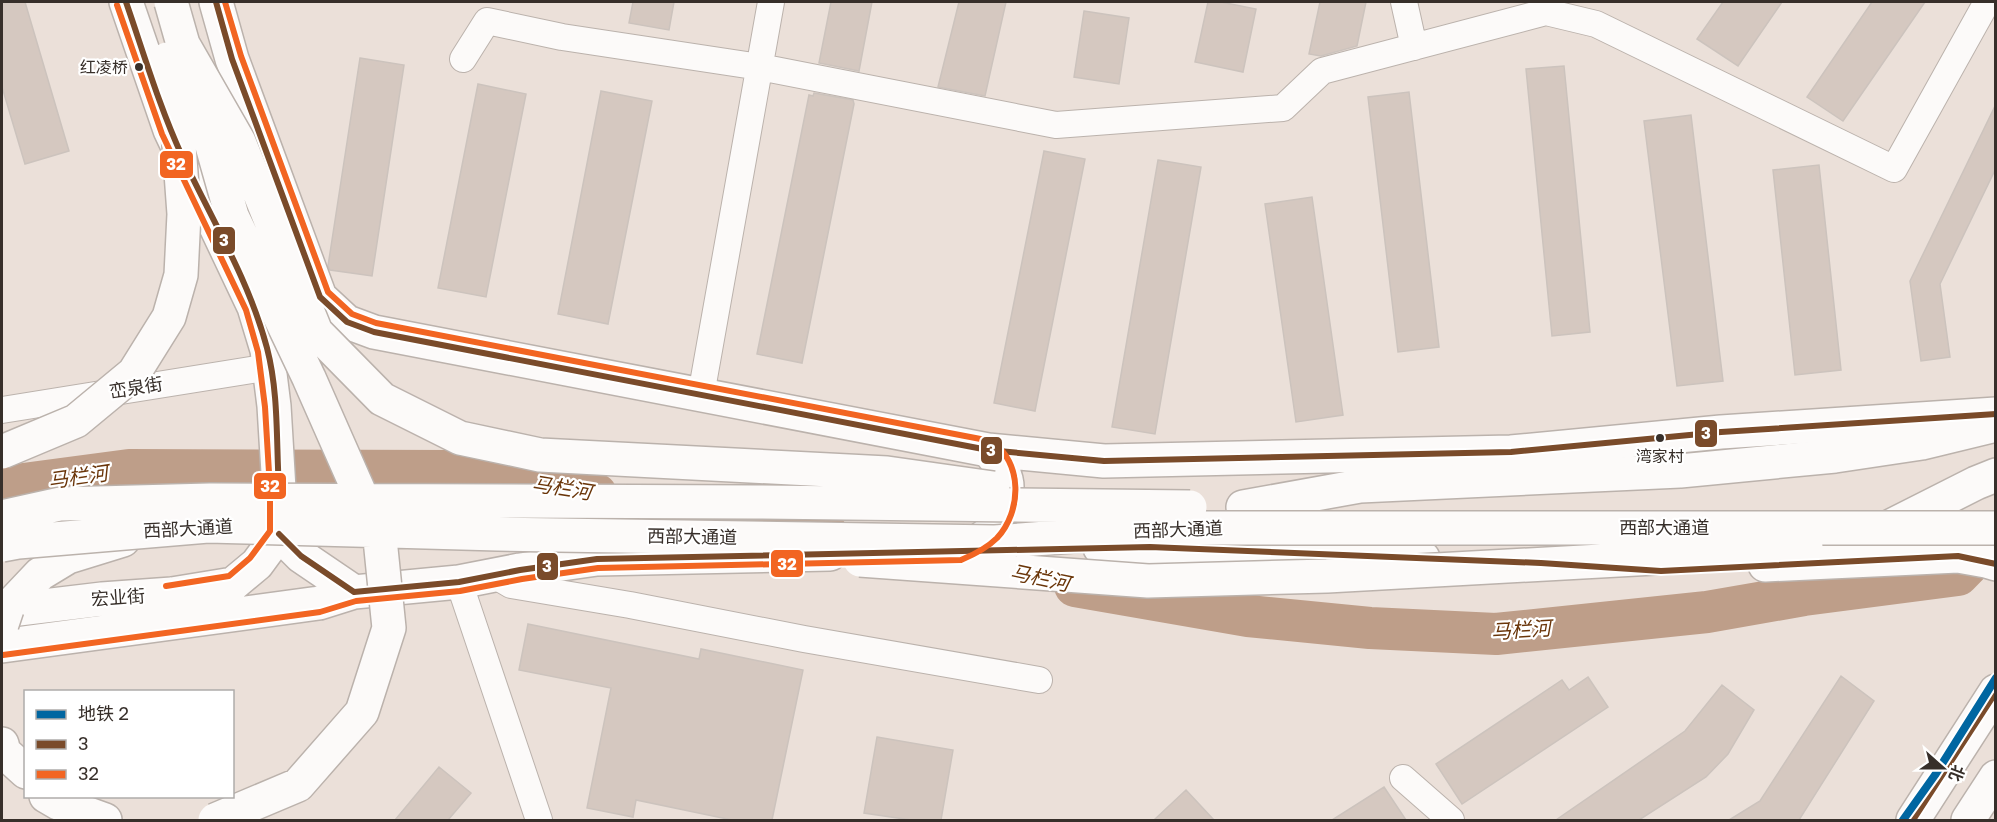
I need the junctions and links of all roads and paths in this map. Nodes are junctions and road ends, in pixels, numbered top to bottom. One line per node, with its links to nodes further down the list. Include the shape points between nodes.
1 (126, 2): 15 (main road, via 170,130 254,307)
2 (154, 2): 21 (main road, bridge, via 176,104 184,214 181,275 169,317 134,373 76,421)
3 (171, 2): 10 (main road, bridge)
4 (216, 2): 14 (main road, via 232,59 320,297 347,322)
5 (771, 2): 13 (street)
6 (1404, 2): 11 (street)
7 (1509, 2): 9 (street)
8 (1987, 2): 9 (street, via 1894,169 1596,24 1546,12)
9 (1493, 26): 11 (street)
10 (184, 46): 23 (main road, bridge, via 239,142 316,332 382,399 460,438 540,455 887,473); 52 (main road, bridge, via 232,216 380,539 389,628 362,712 298,785)
11 (1414, 47): 13 (street, via 1322,71 1283,108 1056,125)
12 (463, 59): 13 (street, via 487,21 562,37)
13 (760, 67): 16 (street)
14 (374, 332): 15 (main road); 16 (main road)
15 (270, 367): 17 (street, 峦泉街); 29 (main road)
16 (701, 395): 20 (main road)
17 (2, 410)
18 (1995, 414): 20 (main road, via 1721,432 1511,452 1104,461)
19 (1995, 425): 24 (main road, via 1922,443 1835,456 1680,471 1360,486)
20 (988, 450): 33 (main road, via 1001,465 1008,499 990,533)
21 (2, 452)
22 (1995, 475): 31 (main road, bridge)
23 (1132, 507): 24 (main road, 西部大通道, bridge); 26 (main road, 西部大通道, bridge, via 210,500 60,504)
24 (1243, 507): 25 (main road, 西部大通道)
25 (1995, 507)
26 (2, 517)
27 (181, 528): 30 (main road, 西部大通道, bridge); 32 (main road, 西部大通道, bridge); 40 (main road, bridge, via 140,535 68,557 40,574 7,609)
28 (1995, 528): 30 (main road, 西部大通道, bridge, via 1176,528 995,542)
29 (279, 534): 38 (main road, via 301,556); 39 (main road, 宏业街, via 257,564 233,584)
30 (686, 537): 31 (main road, bridge, via 869,561 1148,581 1327,576 1745,553)
31 (1862, 541): 34 (main road)
32 (2, 545)
33 (960, 551): 34 (main road, 宏业街, via 1150,547 1661,571); 36 (main road, 宏业街, via 597,560)
34 (1821, 562): 35 (main road, 宏业街, via 1958,556)
35 (1995, 564)
36 (507, 572): 37 (main road, 宏业街); 42 (street, via 511,585)
37 (459, 582): 38 (main road, 宏业街); 53 (street)
38 (354, 592): 41 (main road, 宏业街, via 319,603)
39 (2, 611)
40 (2, 624)
41 (2, 646)
42 (1039, 680)
43 (1995, 691): 55 (main road)
44 (2, 744): 45 (main road, via 4,752)
45 (24, 770)
46 (2, 772): 49 (main road)
47 (1995, 777): 56 (main road)
48 (1403, 778): 54 (street)
49 (24, 784)
50 (52, 799): 51 (main road)
51 (105, 820)
52 (215, 820)
53 (539, 820)
54 (1451, 820)
55 (1913, 820)
56 (1968, 820)

